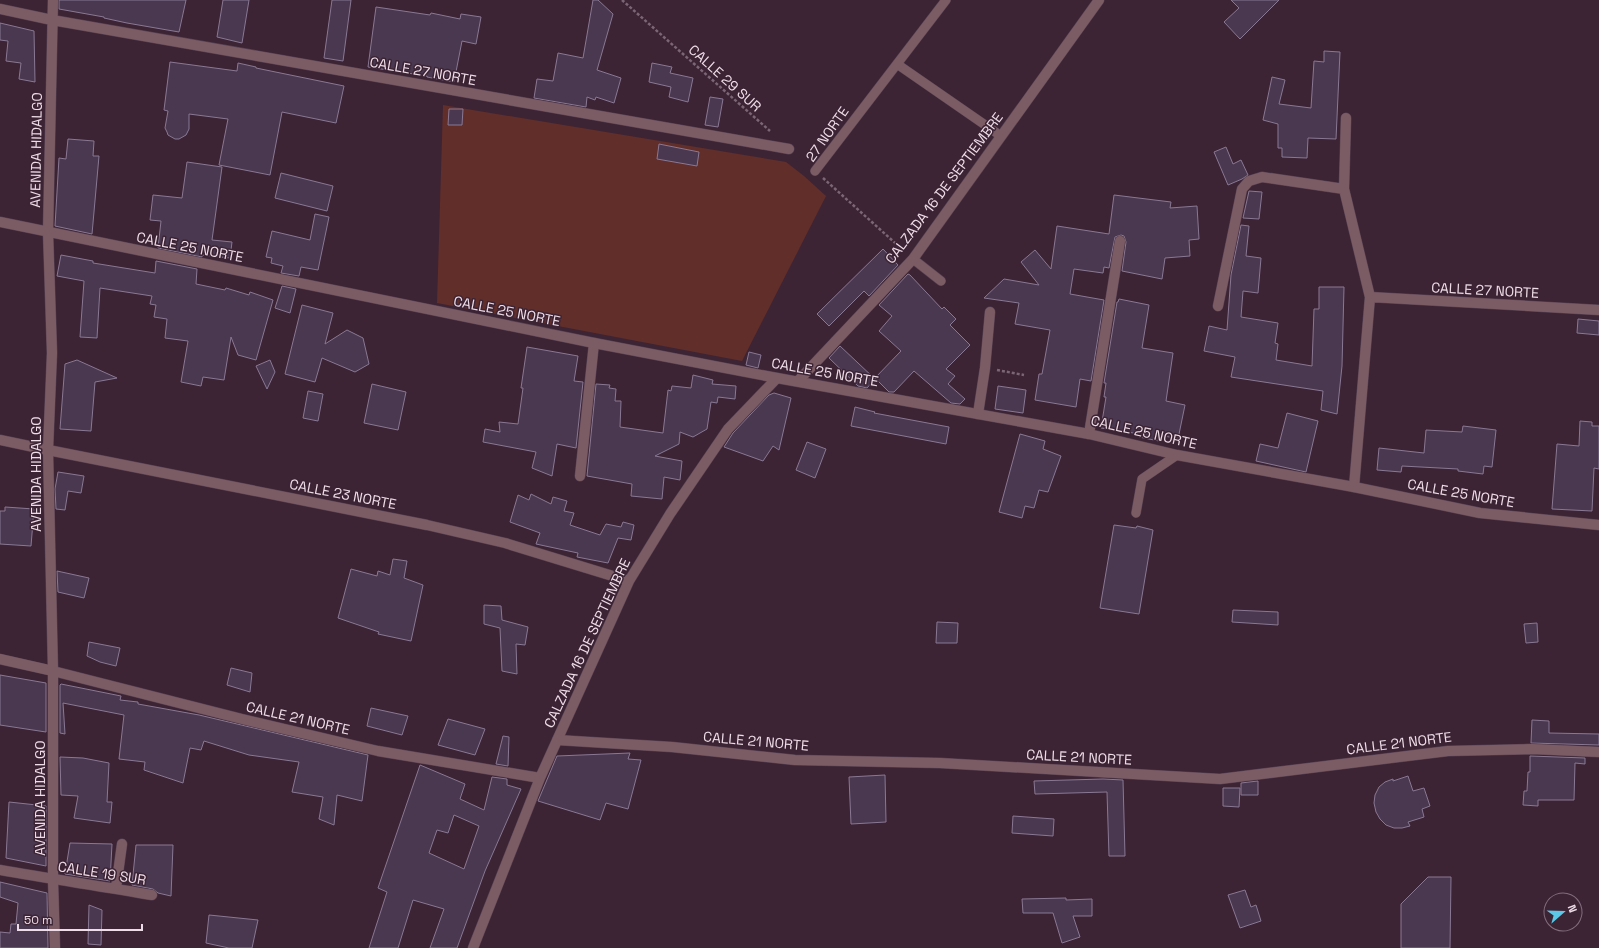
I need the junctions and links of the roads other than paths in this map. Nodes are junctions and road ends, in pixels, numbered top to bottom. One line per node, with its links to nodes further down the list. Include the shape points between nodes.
1 (53, 0): 5 (street, AVENIDA HIDALGO)
2 (946, 0): 6 (lane, 27 NORTE)
3 (1099, 0): 8 (street, CALZADA 16 DE SEPTIEMBRE)
4 (0, 9): 5 (street, CALLE 27 NORTE)
5 (52, 20): 9 (street, CALLE 27 NORTE); 13 (street, AVENIDA HIDALGO)
6 (897, 64): 8 (lane); 10 (lane, 27 NORTE)
7 (1346, 118): 11 (street)
8 (1001, 136): 15 (street, CALZADA 16 DE SEPTIEMBRE)
9 (789, 149)
10 (815, 171)
11 (1344, 189): 17 (street); 18 (street, via 1262,177 1249,181 1242,189)
12 (0, 222): 13 (street, CALLE 25 NORTE)
13 (48, 232): 21 (street, CALLE 25 NORTE); 27 (street, AVENIDA HIDALGO, via 52,354)
14 (1120, 241): 25 (street)
15 (913, 259): 16 (lane); 23 (street, CALZADA 16 DE SEPTIEMBRE)
16 (940, 281)
17 (1370, 297): 19 (street, CALLE 27 NORTE); 30 (street)
18 (1218, 306)
19 (1599, 310)
20 (990, 312): 24 (street)
21 (594, 343): 22 (street, CALLE 25 NORTE); 29 (street)
22 (777, 378): 23 (street, CALLE 25 NORTE); 33 (street, CALZADA 16 DE SEPTIEMBRE, via 728,429 670,514)
23 (798, 381): 24 (street, CALLE 25 NORTE)
24 (978, 414): 25 (street, CALLE 25 NORTE)
25 (1090, 434): 28 (street, CALLE 25 NORTE)
26 (0, 440): 27 (street, CALLE 23 NORTE)
27 (48, 450): 33 (street, CALLE 23 NORTE, via 427,525 505,543); 35 (street, AVENIDA HIDALGO)
28 (1177, 454): 30 (street, CALLE 25 NORTE); 31 (lane, via 1142,479)
29 (580, 476)
30 (1354, 487): 32 (street, CALLE 25 NORTE, via 1480,513)
31 (1136, 513)
32 (1599, 525)
33 (629, 581): 36 (street, CALZADA 16 DE SEPTIEMBRE)
34 (0, 659): 35 (street, CALLE 21 NORTE)
35 (54, 671): 38 (street, CALLE 21 NORTE, via 242,719 378,750); 41 (street, AVENIDA HIDALGO)
36 (557, 740): 37 (street, CALLE 21 NORTE, via 672,747 795,760 940,763 1220,779 1448,751 1532,749); 38 (street, CALZADA 16 DE SEPTIEMBRE)
37 (1599, 752)
38 (540, 778): 45 (street, CALZADA 16 DE SEPTIEMBRE)
39 (122, 844): 42 (street)
40 (0, 870): 41 (street, CALLE 19 SUR)
41 (53, 880): 42 (street, CALLE 19 SUR); 44 (street, AVENIDA HIDALGO)
42 (116, 888): 43 (street, CALLE 19 SUR)
43 (152, 895)
44 (55, 948)
45 (472, 948)

